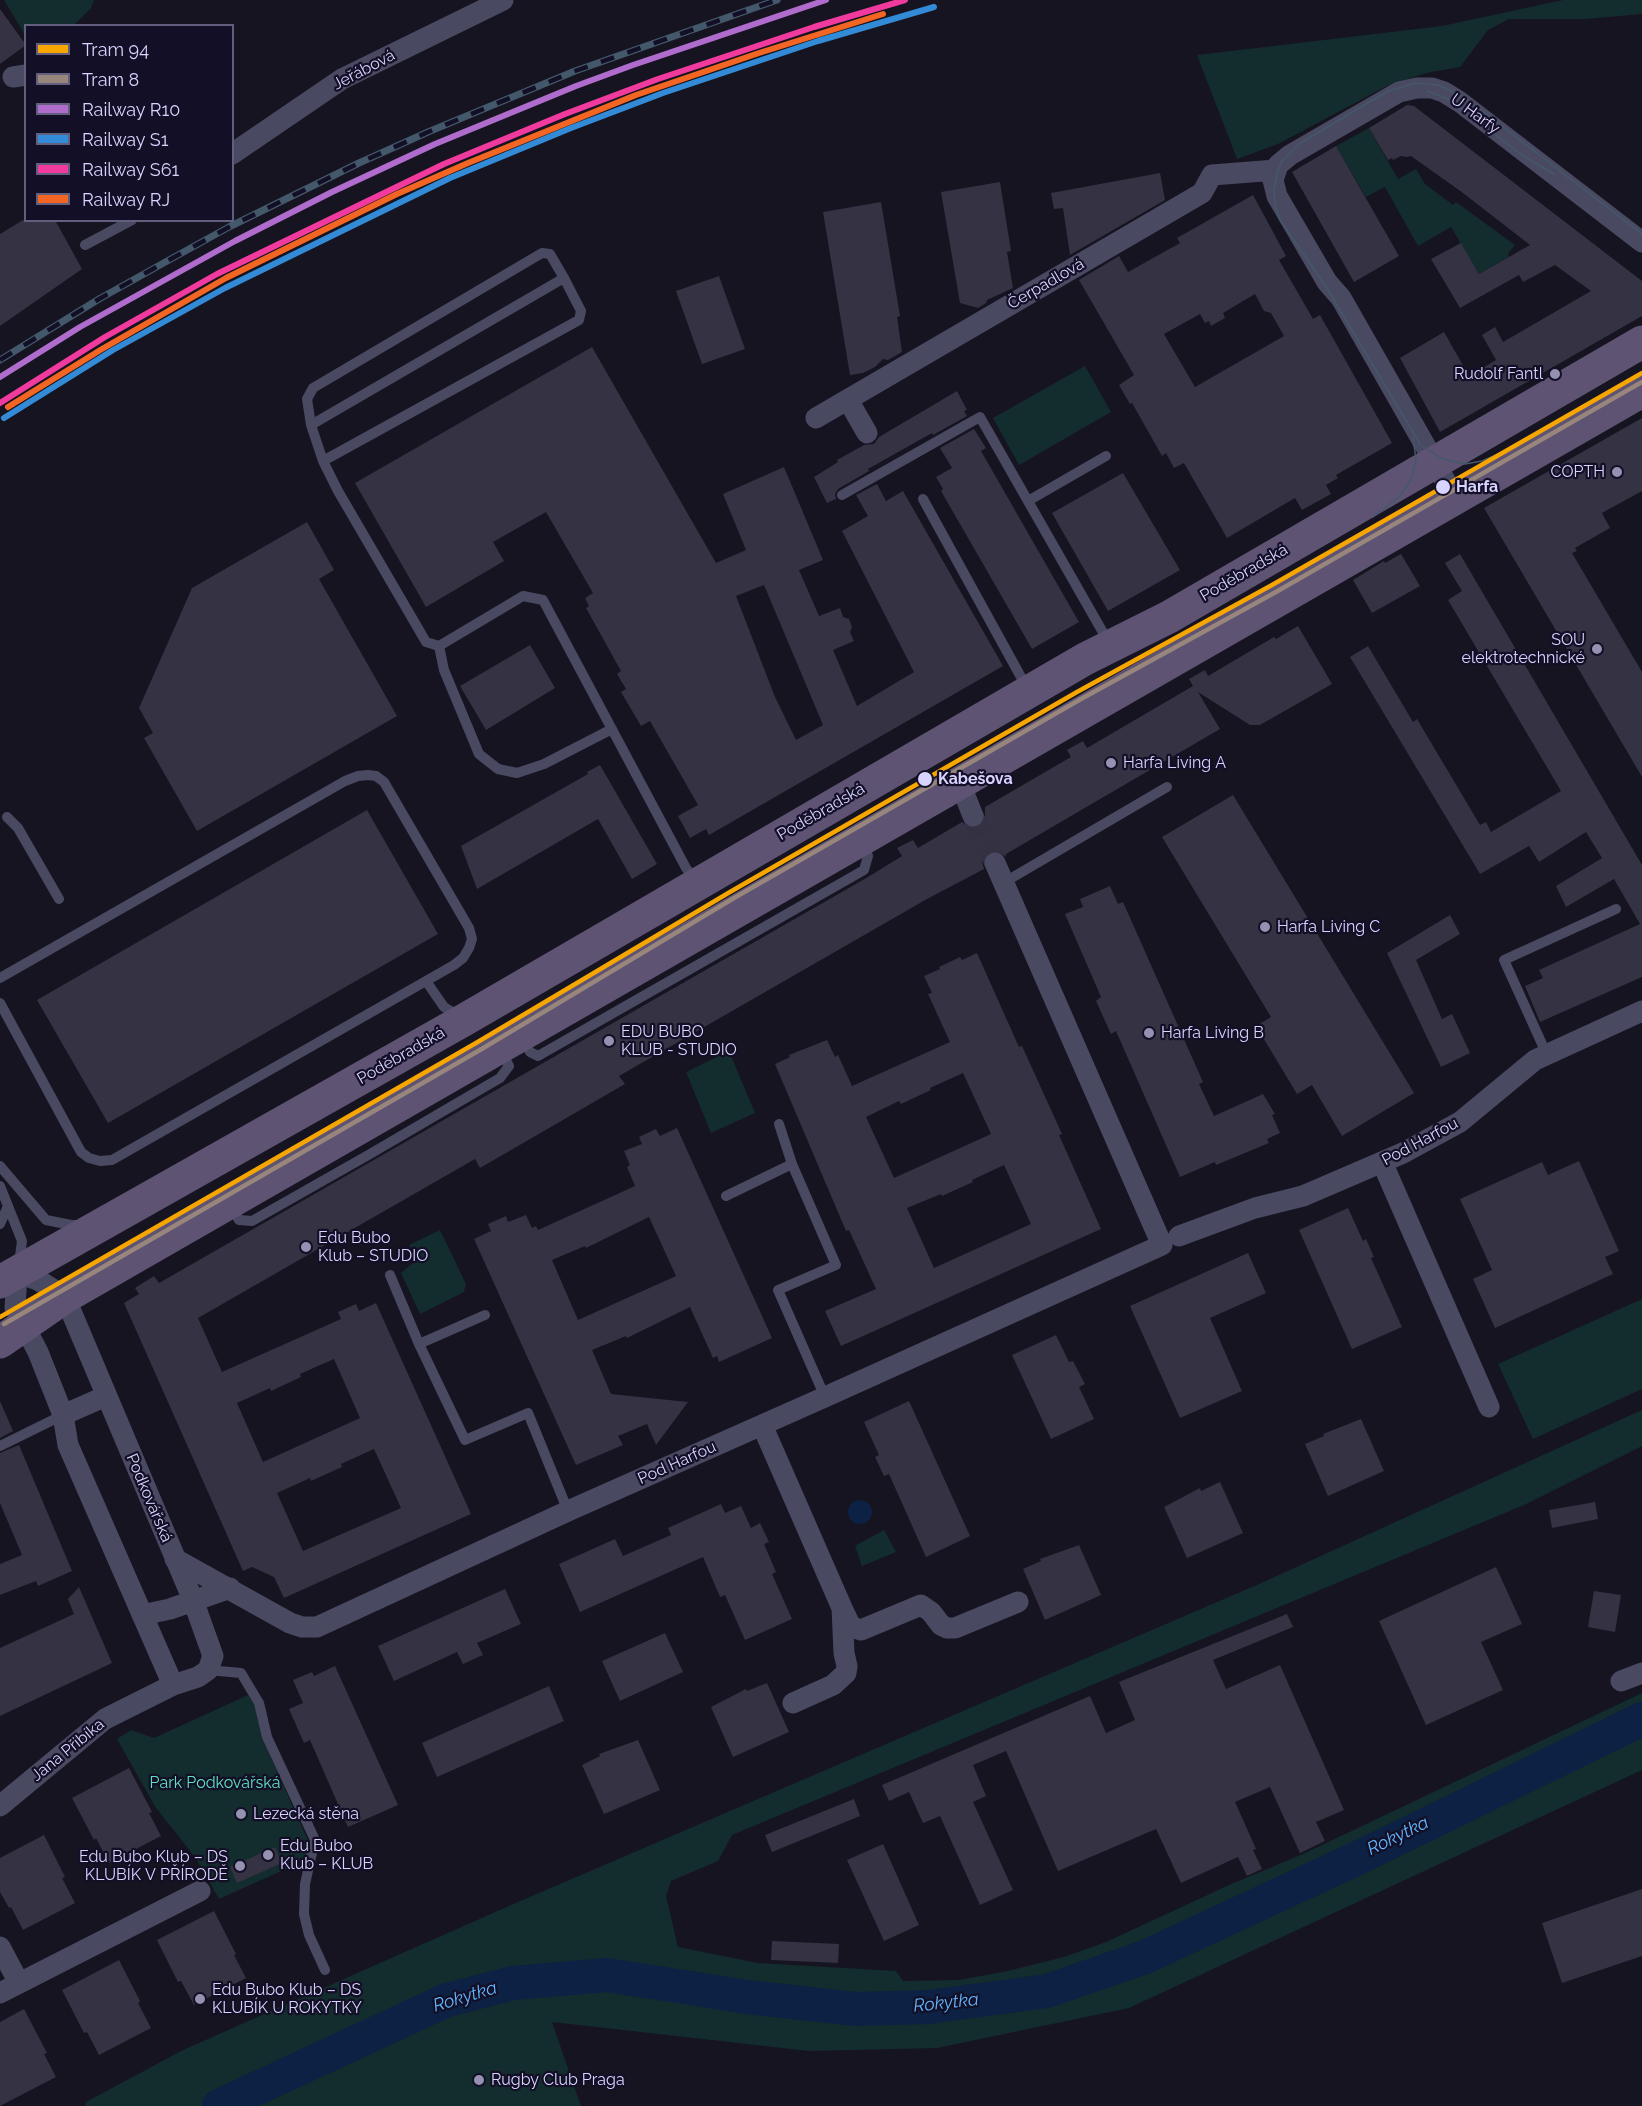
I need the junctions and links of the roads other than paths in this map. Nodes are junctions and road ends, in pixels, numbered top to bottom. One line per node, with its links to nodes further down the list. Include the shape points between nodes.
1 (503, 0): 2 (street, Jeřábová, via 342,79)
2 (234, 153)
3 (1274, 177): 5 (street, U Harfy, via 1290,155 1394,95 1416,87 1432,88 1460,102); 10 (street, Čerpadlová, via 1212,175 1202,193); 16 (street, via 1277,196 1327,282 1341,298)
4 (128, 222): 6 (lane)
5 (1642, 242)
6 (85, 245)
7 (564, 278): 12 (lane); 12 (lane, via 550,254 542,253 313,388 307,399); 15 (lane, via 580,311 579,320)
8 (1642, 342): 16 (main road, Poděbradská)
9 (1642, 391): 18 (main road)
10 (848, 400): 11 (street, Čerpadlová); 13 (street)
11 (816, 418)
12 (311, 425): 15 (lane)
13 (867, 433)
14 (1106, 456): 20 (lane)
15 (323, 461): 21 (lane, via 426,642)
16 (1435, 463): 18 (street); 22 (main road, Poděbradská, via 1169,617)
17 (842, 495): 20 (lane, via 980,417)
18 (1455, 498): 25 (main road)
19 (923, 499): 23 (lane)
20 (1028, 501): 22 (lane)
21 (439, 646): 24 (lane, via 444,670 479,754 498,769 517,773 544,764); 24 (lane, via 524,596 543,600)
22 (1111, 646): 23 (main road, Poděbradská)
23 (1029, 692): 30 (main road, Poděbradská)
24 (612, 729): 30 (lane)
25 (960, 783): 27 (street); 51 (main road)
26 (1167, 787): 29 (lane)
27 (973, 816)
28 (7, 817): 31 (lane, via 18,828)
29 (999, 873): 48 (street)
30 (698, 884): 37 (main road, Poděbradská)
31 (59, 899)
32 (1616, 909): 38 (lane, via 1504,960)
33 (0, 978): 34 (lane, via 345,781 368,775 384,782 469,928 472,939 463,958)
34 (426, 981): 35 (lane, via 112,1160 99,1161 81,1152); 37 (lane, via 444,1007)
35 (0, 1003)
36 (1642, 1011): 38 (street, Pod Harfou)
37 (464, 1020): 46 (main road, Poděbradská)
38 (1547, 1055): 40 (street, Pod Harfou, via 1535,1060 1460,1122)
39 (779, 1124): 41 (lane)
40 (1382, 1162): 48 (street, Pod Harfou, via 1302,1196 1255,1208); 57 (street)
41 (792, 1164): 44 (lane); 56 (lane, via 836,1264 778,1290)
42 (0, 1166): 46 (lane, via 46,1220 71,1226)
43 (0, 1186): 45 (lane)
44 (726, 1196)
45 (8, 1206): 47 (lane); 49 (lane, via 22,1242)
46 (106, 1223): 49 (main road, Poděbradská)
47 (0, 1224)
48 (1170, 1240): 56 (street, Pod Harfou)
49 (9, 1274): 51 (street, via 38,1280); 53 (street, via 15,1308)
50 (390, 1275): 54 (lane)
51 (65, 1297): 53 (main road); 55 (street, Podkovářská)
52 (485, 1315): 54 (lane)
53 (12, 1333): 58 (street, via 38,1352)
54 (419, 1344): 61 (lane, via 465,1440 528,1413)
55 (106, 1396): 58 (street); 62 (street, Podkovářská)
56 (825, 1397): 59 (street, Pod Harfou)
57 (1489, 1407)
58 (63, 1415): 60 (lane); 67 (street, via 68,1445)
59 (762, 1425): 61 (street, Pod Harfou); 66 (street)
60 (0, 1446)
61 (568, 1510): 63 (street, Pod Harfou, via 317,1627 290,1623)
62 (175, 1559): 63 (street, Pod Harfou); 64 (street, Podkovářská)
63 (230, 1588): 64 (street)
64 (192, 1600): 67 (street); 68 (street, Podkovářská, via 213,1656)
65 (1018, 1602): 66 (street, via 955,1628 940,1625 926,1607 917,1605 855,1629)
66 (842, 1608): 72 (street, via 846,1673 833,1684)
67 (142, 1615): 71 (street)
68 (208, 1670): 71 (street); 76 (lane, via 241,1673 260,1703 267,1737 315,1840 305,1884 304,1914)
69 (1642, 1673): 70 (street)
70 (1621, 1681)
71 (172, 1685): 73 (street, Jana Přibíka, via 105,1719)
72 (793, 1703)
73 (0, 1806)
74 (200, 1891): 77 (street)
75 (0, 1947): 77 (street)
76 (325, 1970)
77 (19, 1983): 78 (street)
78 (0, 1993)

